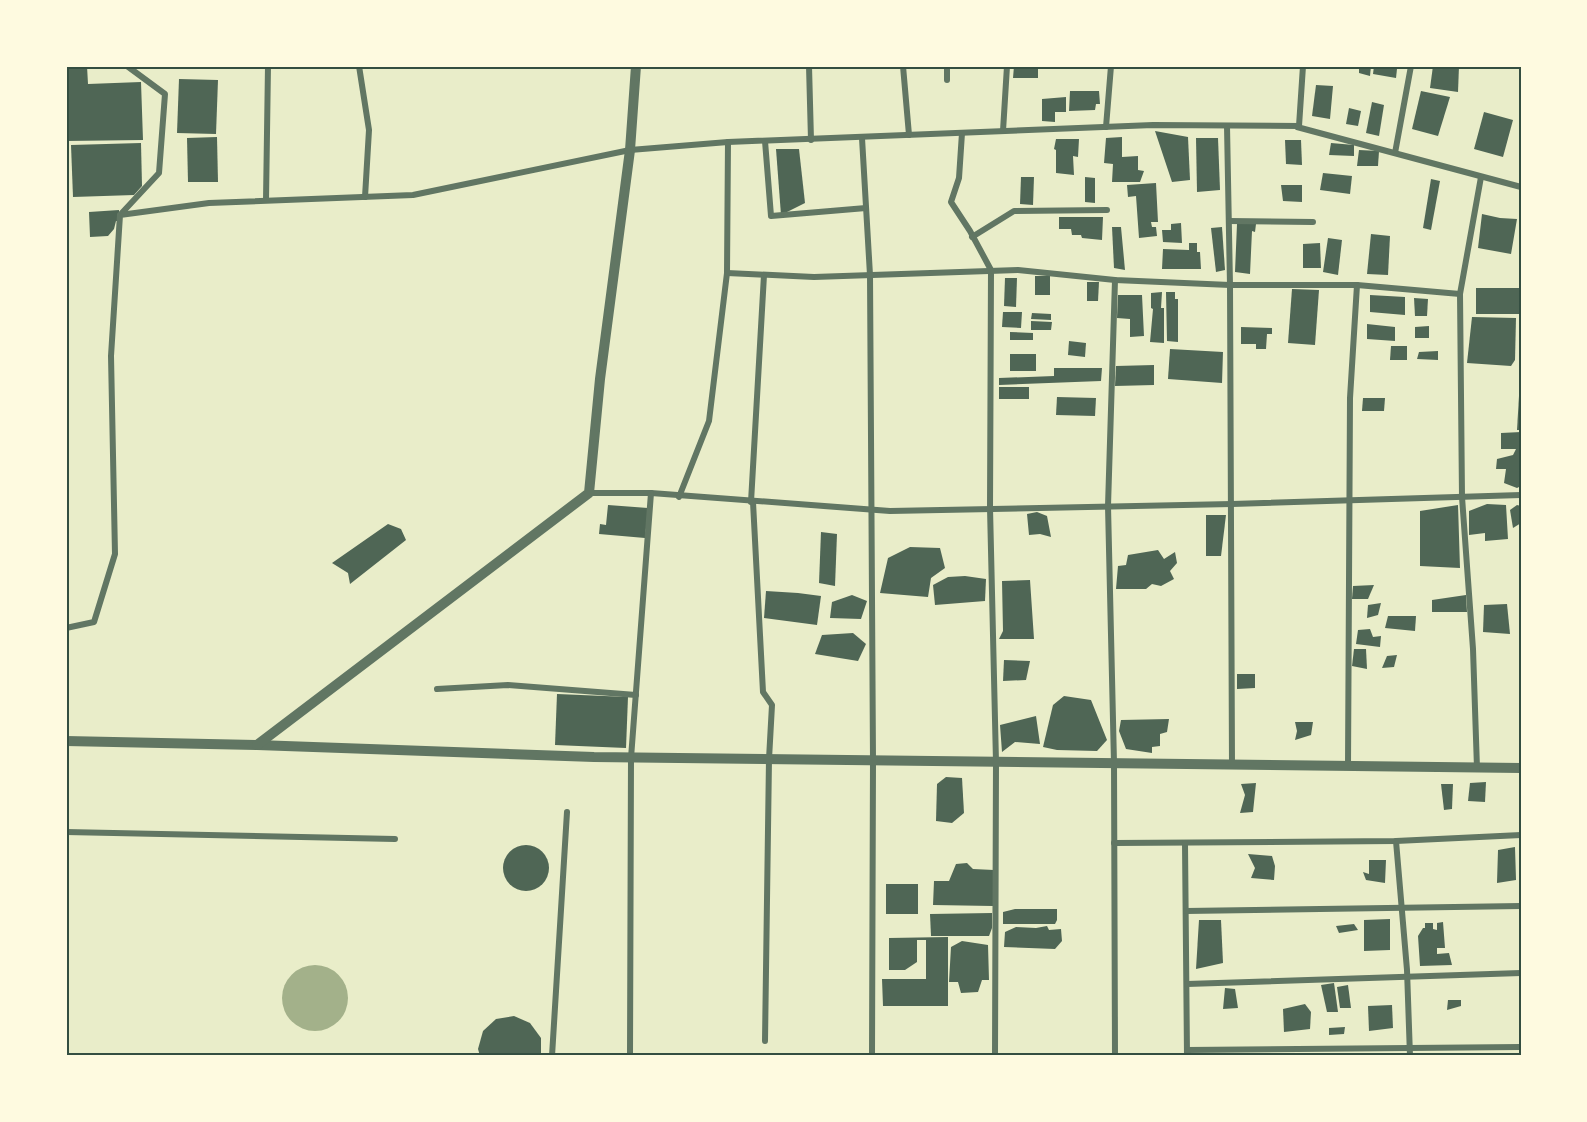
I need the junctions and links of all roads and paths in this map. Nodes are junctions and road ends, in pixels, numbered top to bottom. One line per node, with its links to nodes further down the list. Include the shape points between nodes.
1 (127, 66): 31 (street, via 165,94 159,173)
2 (268, 66): 28 (street)
3 (359, 66): 27 (street, via 369,130)
4 (636, 66): 23 (street)
5 (809, 66): 20 (street)
6 (903, 66): 18 (street)
7 (947, 66): 12 (street)
8 (1007, 66): 16 (street)
9 (1110, 66): 15 (street)
10 (1303, 66): 14 (street)
11 (1412, 66): 24 (street)
12 (947, 80)
13 (1227, 126): 14 (street); 15 (street); 32 (street)
14 (1299, 126): 24 (street)
15 (1106, 127): 16 (street)
16 (1004, 131): 17 (street)
17 (962, 133): 18 (street); 34 (street, via 959,178 951,202)
18 (909, 135): 19 (street)
19 (862, 138): 20 (street); 29 (street)
20 (811, 140): 21 (street)
21 (765, 141): 22 (street); 29 (street, via 771,216)
22 (728, 142): 23 (street); 36 (street)
23 (630, 150): 27 (street, via 413,195); 43 (street)
24 (1395, 153): 25 (street)
25 (1481, 177): 26 (street); 42 (street)
26 (1521, 188)
27 (365, 197): 28 (street)
28 (266, 200): 31 (street)
29 (866, 208): 38 (street)
30 (1107, 210): 34 (street, via 1014,211)
31 (120, 215): 54 (street, via 111,356 115,554 94,622)
32 (1229, 221): 33 (street); 40 (street)
33 (1313, 222)
34 (972, 237): 35 (street)
35 (991, 270): 38 (street); 39 (street); 52 (street)
36 (727, 273): 37 (street); 47 (street, via 708,421)
37 (764, 275): 38 (street); 49 (street)
38 (870, 275): 53 (street)
39 (1115, 280): 40 (street); 51 (street)
40 (1230, 285): 41 (street); 50 (street)
41 (1357, 285): 42 (street); 48 (street, via 1350,398)
42 (1460, 294): 46 (street)
43 (589, 494): 44 (street); 58 (street)
44 (651, 494): 47 (street); 56 (street)
45 (1521, 495): 46 (street)
46 (1462, 496): 48 (street); 66 (street)
47 (679, 497): 49 (street)
48 (1351, 500): 50 (street); 65 (street)
49 (752, 502): 53 (street); 60 (street, via 763,692 772,705)
50 (1232, 504): 51 (street); 64 (street)
51 (1108, 506): 52 (street); 63 (street)
52 (990, 508): 53 (street); 62 (street)
53 (871, 510): 61 (street)
54 (66, 628)
55 (437, 689): 56 (street, via 508,685)
56 (636, 695): 59 (street)
57 (66, 741): 58 (street)
58 (257, 745): 59 (street)
59 (631, 758): 60 (street); 86 (street)
60 (769, 759): 61 (street); 81 (street)
61 (873, 760): 62 (street); 87 (street)
62 (996, 762): 63 (street); 88 (street)
63 (1114, 763): 64 (street); 73 (street)
64 (1232, 765): 65 (street)
65 (1348, 766): 66 (street)
66 (1477, 768): 67 (street)
67 (1521, 768)
68 (567, 812): 85 (street)
69 (66, 832): 71 (street)
70 (1521, 835): 72 (street)
71 (395, 839)
72 (1396, 841): 74 (street); 76 (street)
73 (1114, 843): 74 (street); 89 (street)
74 (1185, 844): 77 (street)
75 (1521, 906): 76 (street)
76 (1402, 908): 77 (street); 79 (street)
77 (1186, 911): 80 (street)
78 (1521, 973): 79 (street)
79 (1407, 977): 80 (street); 83 (street)
80 (1187, 984): 84 (street)
81 (765, 1041)
82 (1521, 1047): 83 (street)
83 (1410, 1048): 84 (street); 90 (street)
84 (1187, 1053)
85 (552, 1056)
86 (630, 1056)
87 (872, 1056)
88 (995, 1056)
89 (1115, 1056)
90 (1410, 1056)

